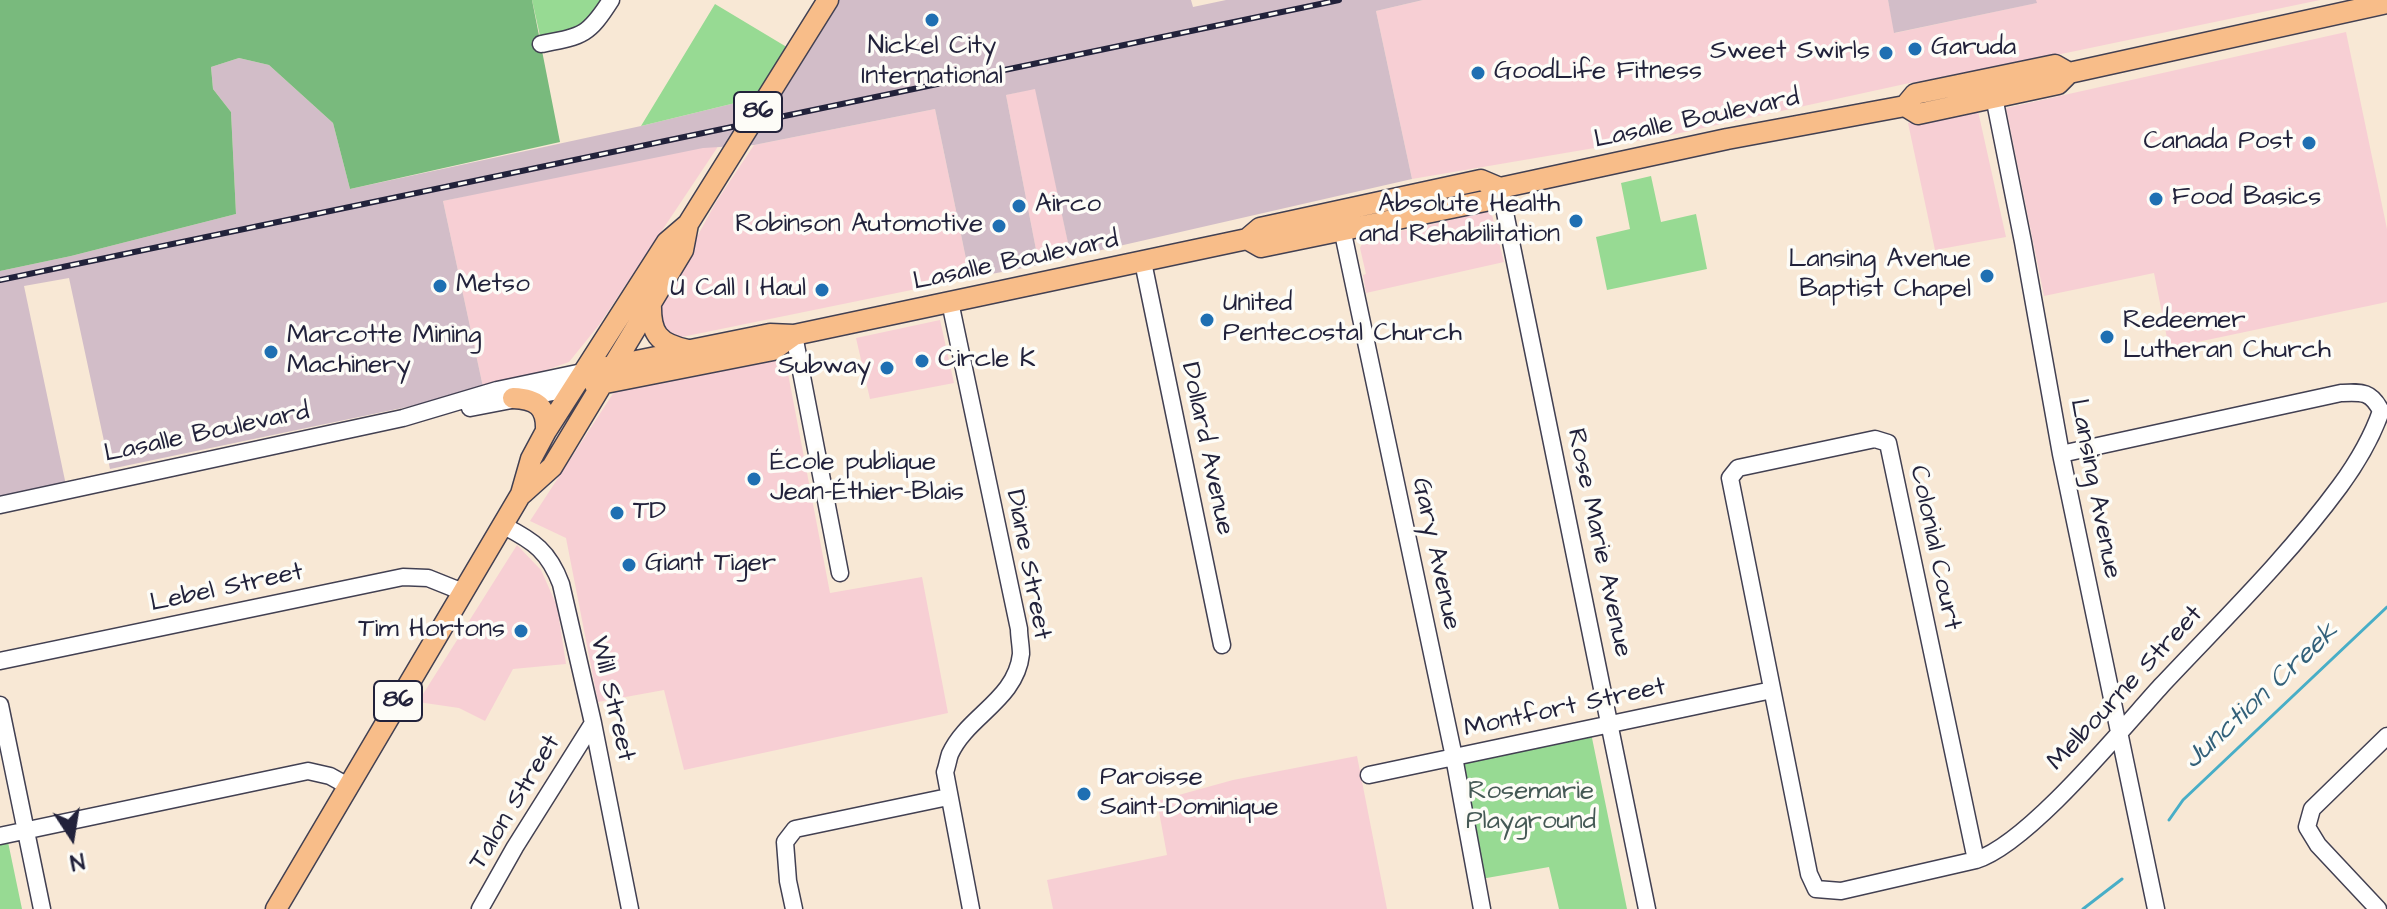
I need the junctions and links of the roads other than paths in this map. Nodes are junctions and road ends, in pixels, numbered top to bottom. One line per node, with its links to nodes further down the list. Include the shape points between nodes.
1 (611, 0): 4 (street, via 584,34)
2 (828, 0): 11 (main road, 86)
3 (2387, 3): 5 (main road, Lasalle Boulevard)
4 (541, 44)
5 (2069, 73): 6 (main road, Lasalle Boulevard, via 2055,65); 7 (main road, Lasalle Boulevard, via 2058,84)
6 (1990, 78): 7 (street, Lansing Avenue); 8 (main road, Lasalle Boulevard, via 1915,94)
7 (1995, 99): 8 (main road, Lasalle Boulevard, via 1918,114); 22 (street, Lansing Avenue)
8 (1905, 106): 9 (main road, Lasalle Boulevard)
9 (1500, 188): 10 (main road, Lasalle Boulevard, via 1481,180); 33 (street, Rose Marie Avenue)
10 (1340, 220): 12 (main road, Lasalle Boulevard, via 1261,247 1247,239); 36 (street, Gary Avenue)
11 (688, 224): 14 (main road, 86, via 683,250); 17 (main road, 86, via 667,242)
12 (1143, 262): 13 (main road, Lasalle Boulevard); 28 (street, Dollard Avenue)
13 (950, 302): 15 (main road, Lasalle Boulevard); 39 (street, Diane Street, via 1021,654 1000,699 951,753 945,772)
14 (651, 303): 16 (main road, via 652,325 661,340); 17 (main road, 86)
15 (794, 335): 16 (main road, Lasalle Boulevard, via 770,334); 17 (main road, Lasalle Boulevard, via 773,350); 26 (street)
16 (692, 351): 17 (main road, Lasalle Boulevard)
17 (601, 374): 18 (main road, Lasalle Boulevard); 20 (street, Lasalle Boulevard, via 497,390); 23 (main road, 86, via 552,467)
18 (574, 388): 19 (street, Lasalle Boulevard); 21 (main road, 86)
19 (513, 398): 20 (street, Lasalle Boulevard); 21 (main road, via 541,406)
20 (425, 413): 24 (street, Lasalle Boulevard)
21 (546, 431): 23 (main road, 86)
22 (2061, 454): 34 (street, Lansing Avenue); 34 (street, Melbourne Street, via 2341,393 2361,392 2375,399 2381,411 2342,484 2301,536)
23 (521, 494): 25 (main road, 86)
24 (0, 505)
25 (504, 526): 27 (main road, 86); 32 (street, Will Street, via 553,562)
26 (840, 573)
27 (463, 592): 29 (street, Lebel Street, via 428,578 403,577); 38 (main road, 86)
28 (1222, 645)
29 (0, 661)
30 (1772, 690): 33 (street, Montfort Street); 42 (street, Colonial Court, via 1730,478 1738,468 1875,439 1888,443); 43 (street, Colonial Court)
31 (0, 705): 40 (street)
32 (593, 723): 46 (street, Talon Street); 47 (street, Will Street)
33 (1611, 724): 36 (street, Montfort Street); 51 (street, Rose Marie Avenue)
34 (2119, 733): 42 (street, Melbourne Street, via 2043,812 1992,855); 52 (street, Lansing Avenue)
35 (2387, 736): 53 (street, via 2312,809 2307,827)
36 (1454, 757): 37 (street, Montfort Street); 50 (street, Gary Avenue)
37 (1369, 775)
38 (348, 786): 40 (street, via 308,771); 45 (main road, 86)
39 (948, 797): 48 (street, via 795,829 785,842); 49 (street, Diane Street)
40 (25, 831): 41 (street); 44 (street)
41 (0, 836)
42 (1976, 860): 43 (street, Melbourne Street, via 1841,891)
43 (1816, 889)
44 (42, 909)
45 (276, 909)
46 (480, 909)
47 (630, 909)
48 (794, 909)
49 (971, 909)
50 (1482, 909)
51 (1647, 909)
52 (2156, 909)
53 (2378, 909)

